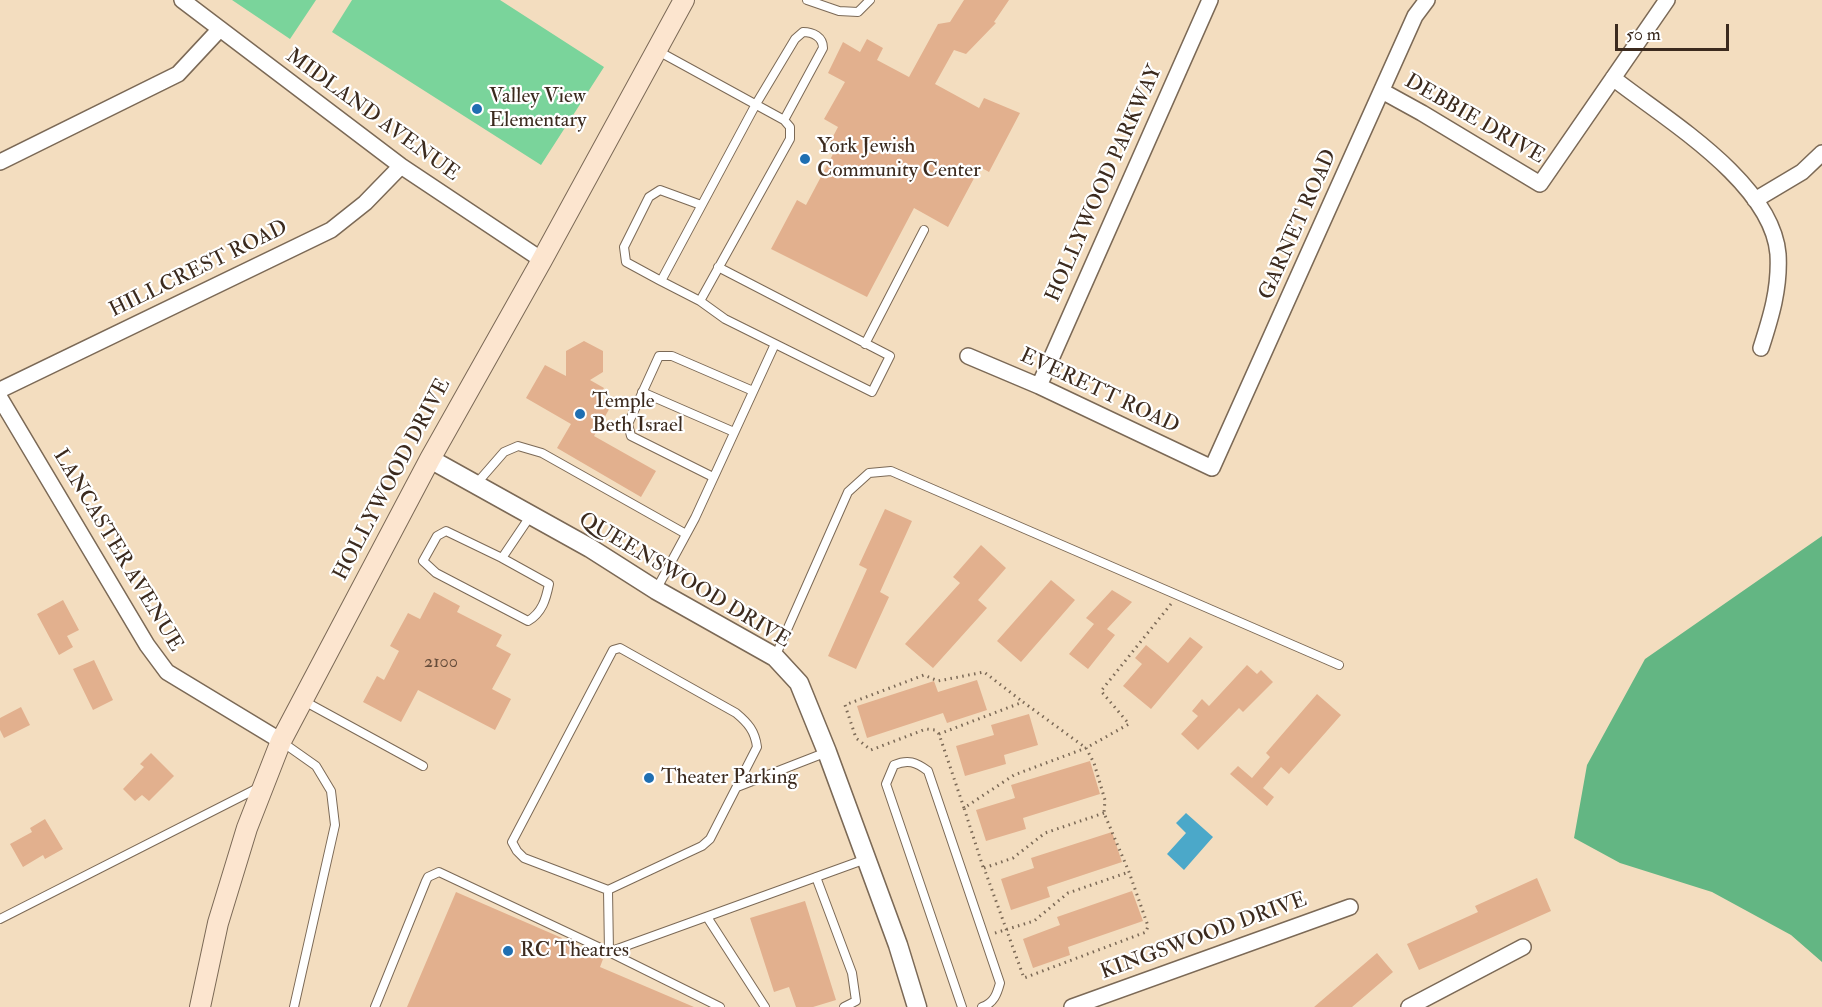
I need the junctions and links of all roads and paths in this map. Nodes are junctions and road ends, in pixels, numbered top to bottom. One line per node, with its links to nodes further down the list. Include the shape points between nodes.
1 (182, 0): 8 (street, MIDLAND AVENUE)
2 (684, 0): 9 (main road, HOLLYWOOD DRIVE)
3 (807, 0): 4 (lane, via 839,11 858,12)
4 (870, 0)
5 (1210, 0): 28 (street, HOLLYWOOD PARKWAY)
6 (1427, 0): 11 (street, GARNET ROAD)
7 (1667, 0): 10 (street, DEBBIE DRIVE)
8 (219, 30): 15 (street, via 178,74); 16 (street, MIDLAND AVENUE)
9 (657, 50): 12 (lane); 20 (main road, HOLLYWOOD DRIVE)
10 (1612, 78): 11 (street, DEBBIE DRIVE, via 1540,184); 17 (street, via 1708,149)
11 (1382, 91): 35 (street, GARNET ROAD)
12 (756, 104): 13 (lane); 13 (lane, via 798,35 814,34 823,44 821,55); 18 (lane)
13 (784, 120): 21 (lane, via 790,127 790,139)
14 (1822, 153): 17 (street, via 1802,172)
15 (0, 162)
16 (401, 166): 20 (street, MIDLAND AVENUE); 29 (street, HILLCREST ROAD, via 331,230)
17 (1755, 200): 26 (street, via 1769,221 1778,253 1775,307)
18 (701, 205): 22 (lane); 22 (lane, via 660,190 649,197 624,247 626,262)
19 (924, 230): 25 (lane)
20 (542, 260): 34 (main road, HOLLYWOOD DRIVE)
21 (718, 267): 23 (lane); 25 (lane)
22 (661, 281): 23 (lane)
23 (700, 300): 24 (lane, via 725,319)
24 (775, 344): 25 (lane, via 872,392 890,356); 30 (lane)
25 (866, 344)
26 (1761, 348)
27 (968, 356): 28 (street, EVERETT ROAD)
28 (1039, 386): 35 (street, EVERETT ROAD)
29 (0, 390)
30 (753, 391): 31 (lane, via 672,356 659,356); 33 (lane)
31 (642, 392): 33 (lane); 36 (lane, via 628,424 632,436)
32 (0, 398): 48 (street, LANCASTER AVENUE, via 147,645 167,672)
33 (734, 432): 36 (lane)
34 (430, 459): 37 (street, QUEENSWOOD DRIVE); 45 (main road, HOLLYWOOD DRIVE)
35 (1212, 468)
36 (713, 477): 39 (lane)
37 (476, 484): 38 (street, QUEENSWOOD DRIVE); 39 (lane, via 504,452 518,446 542,453)
38 (531, 515): 40 (lane); 41 (street, QUEENSWOOD DRIVE)
39 (686, 534): 41 (lane)
40 (502, 558): 40 (lane, via 447,531 437,536 423,561 436,573 528,621 537,616 549,584)
41 (656, 590): 43 (street, QUEENSWOOD DRIVE)
42 (1177, 595): 43 (lane, via 891,471 869,473 848,492); 44 (lane); 49 (path, via 1101,691 1129,724)
43 (775, 657): 50 (street, QUEENSWOOD DRIVE, via 799,683)
44 (1340, 665)
45 (302, 700): 48 (main road, HOLLYWOOD DRIVE); 51 (lane)
46 (1023, 702): 47 (path); 47 (path, via 984,672 938,681 924,675 845,705 856,738 871,750 926,729); 49 (path)
47 (939, 734): 54 (path)
48 (281, 741): 52 (main road, HOLLYWOOD DRIVE); 69 (lane, via 316,766 331,791 335,825)
49 (1086, 748): 54 (path, via 1014,775); 55 (path, via 1105,800)
50 (827, 753): 53 (lane); 56 (street, QUEENSWOOD DRIVE)
51 (423, 766)
52 (264, 784): 63 (lane); 68 (main road, HOLLYWOOD DRIVE, via 218,923)
53 (737, 787): 60 (lane, via 710,839 702,846); 60 (lane, via 757,747 749,724 620,648 613,650 512,842 524,858)
54 (964, 808): 57 (path)
55 (1104, 813): 57 (path, via 1045,833 1013,858); 58 (path)
56 (866, 859): 59 (lane); 74 (street, QUEENSWOOD DRIVE)
57 (984, 868): 64 (path)
58 (1129, 872): 64 (path, via 1068,893 1034,921); 64 (path, via 1148,926 1142,934 1024,978)
59 (816, 877): 62 (lane); 73 (lane, via 852,973 856,1001)
60 (608, 890): 67 (lane)
61 (1350, 907): 77 (street, KINGSWOOD DRIVE)
62 (706, 917): 67 (lane); 72 (lane)
63 (0, 919)
64 (1006, 930): 65 (path)
65 (985, 936): 75 (lane, via 928,771 906,760 894,765 886,784); 76 (lane, via 1000,982 994,998)
66 (1523, 947): 78 (street)
67 (609, 952): 70 (lane, via 439,872 426,881); 71 (lane)
68 (200, 1007)
69 (294, 1007)
70 (375, 1007)
71 (720, 1007)
72 (765, 1007)
73 (844, 1007)
74 (917, 1007)
75 (962, 1007)
76 (982, 1007)
77 (1072, 1007)
78 (1409, 1007)

